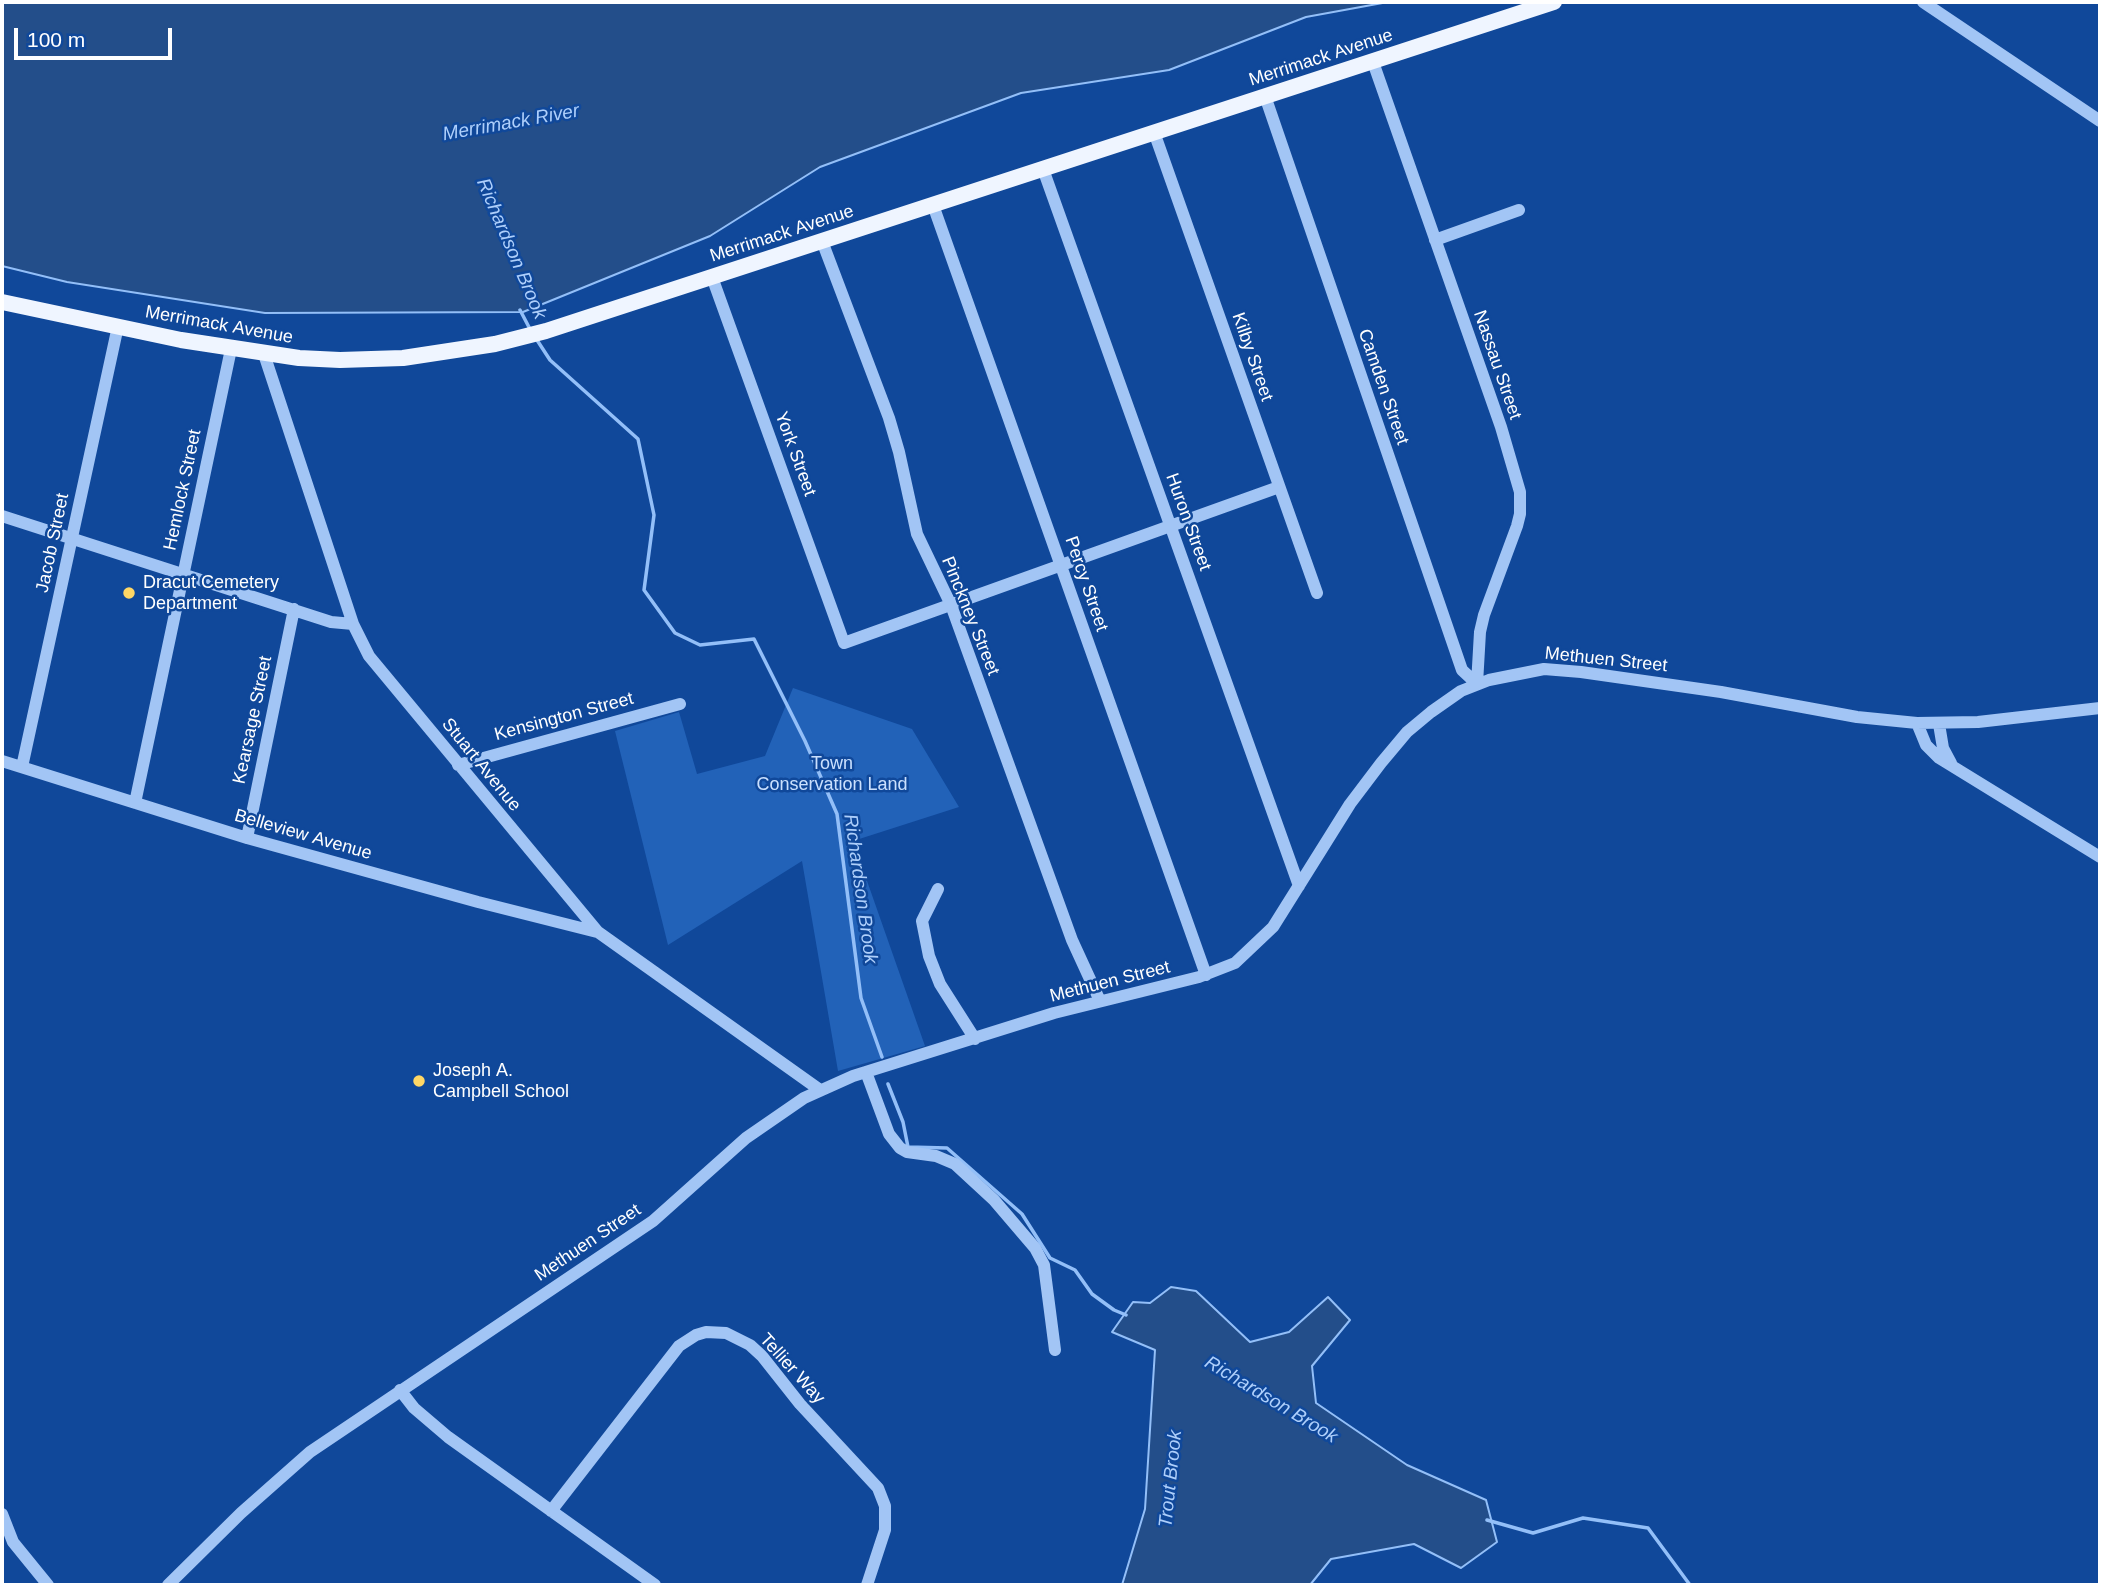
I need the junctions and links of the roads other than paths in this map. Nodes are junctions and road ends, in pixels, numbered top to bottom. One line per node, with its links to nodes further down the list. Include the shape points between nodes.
1 (1554, 2): 3 (main road, Merrimack Avenue)
2 (1923, 2): 5 (street)
3 (1373, 62): 4 (main road, Merrimack Avenue); 10 (street, Nassau Street)
4 (1265, 96): 6 (main road, Merrimack Avenue); 27 (street, Camden Street, via 1462,670)
5 (2100, 121)
6 (1154, 132): 7 (main road, Merrimack Avenue); 17 (street, Kilby Street)
7 (1043, 169): 8 (main road, Merrimack Avenue); 19 (street, Huron Street)
8 (933, 205): 11 (main road, Merrimack Avenue); 21 (street, Percy Street)
9 (1519, 211): 10 (street)
10 (1435, 240): 27 (street, Nassau Street, via 1518,480 1521,504 1484,615)
11 (822, 241): 12 (main road, Merrimack Avenue); 24 (street, Pinckney Street, via 889,418 917,534)
12 (712, 277): 16 (main road, Merrimack Avenue, via 546,331 465,349 403,358 340,360); 24 (street, York Street, via 844,643)
13 (2, 303): 14 (main road, Merrimack Avenue)
14 (118, 326): 15 (main road, Merrimack Avenue); 20 (street, Jacob Street)
15 (231, 349): 16 (main road, Merrimack Avenue); 22 (street, Hemlock Street)
16 (264, 354): 26 (street, Stuart Avenue)
17 (1279, 486): 19 (street); 23 (street, Kilby Street)
18 (2, 516): 20 (street)
19 (1170, 526): 21 (street); 39 (street, Huron Street)
20 (72, 538): 22 (street); 35 (street, Jacob Street)
21 (1061, 565): 24 (street); 42 (street, Percy Street)
22 (183, 574): 25 (street); 36 (street, Hemlock Street)
23 (1317, 593)
24 (951, 605): 43 (street, Pinckney Street, via 1072,940)
25 (294, 610): 26 (street); 37 (street, Kearsage Street)
26 (353, 624): 34 (street, Stuart Avenue, via 369,656)
27 (1477, 684): 30 (street, Methuen Street, via 1544,668); 39 (street, Methuen Street, via 1431,712 1395,746 1350,804)
28 (680, 704): 34 (street, Kensington Street)
29 (2100, 708): 31 (street, Methuen Street)
30 (1917, 723): 31 (street, Methuen Street); 33 (street, via 1926,746)
31 (1939, 724): 33 (street, via 1943,748)
32 (2, 761): 35 (street, Belleview Avenue)
33 (1952, 763): 38 (street)
34 (458, 765): 41 (street, Stuart Avenue)
35 (22, 767): 36 (street, Belleview Avenue)
36 (135, 803): 37 (street, Belleview Avenue)
37 (247, 838): 41 (street, Belleview Avenue)
38 (2100, 857)
39 (1299, 886): 42 (street, Methuen Street, via 1261,940 1235,962)
40 (937, 890): 44 (street, via 922,921 929,956 940,984)
41 (598, 932): 46 (street, Stuart Avenue)
42 (1206, 975): 43 (street, Methuen Street)
43 (1100, 1001): 44 (street, Methuen Street)
44 (975, 1039): 45 (street, Methuen Street)
45 (866, 1072): 46 (street, Methuen Street); 47 (street, via 900,1149 955,1164 1035,1248 1044,1265)
46 (820, 1090): 48 (street, Methuen Street, via 746,1138 653,1221)
47 (1055, 1350)
48 (400, 1390): 49 (street, via 431,1424); 51 (street, Methuen Street, via 310,1452 241,1513)
49 (551, 1511): 53 (street); 54 (street, Tellier Way, via 679,1346 706,1332 726,1334 762,1356 878,1488 885,1506 885,1530)
50 (2, 1514): 52 (street, via 13,1542)
51 (174, 1583)
52 (48, 1585)
53 (655, 1585)
54 (867, 1585)

